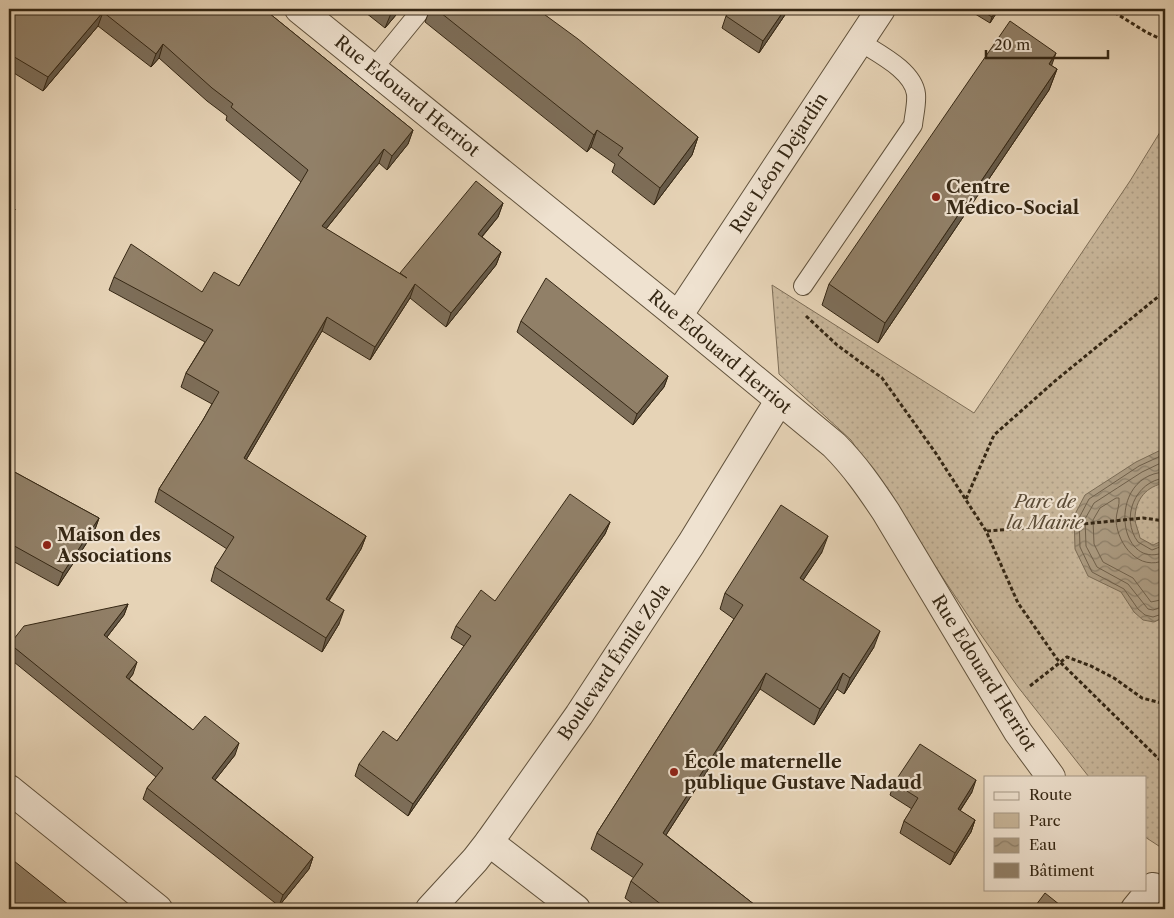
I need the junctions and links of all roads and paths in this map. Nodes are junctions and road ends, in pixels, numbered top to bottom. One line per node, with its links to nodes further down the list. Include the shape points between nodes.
1 (299, 9): 7 (street, Rue Edouard Herriot)
2 (422, 9): 7 (lane)
3 (881, 9): 5 (street, Rue Léon Dejardin)
4 (1109, 9): 6 (path)
5 (859, 41): 8 (lane, via 911,79 916,92 913,125); 10 (street, Rue Léon Dejardin)
6 (1165, 41)
7 (373, 69): 10 (street, Rue Edouard Herriot)
8 (803, 286): 12 (path, via 801,311 837,345 882,378)
9 (1165, 291): 12 (path, via 994,435)
10 (678, 316): 11 (street, Rue Edouard Herriot)
11 (779, 401): 17 (street, Rue Edouard Herriot, via 834,446 864,478); 21 (street, Boulevard Émile Zola, via 691,544 579,715)
12 (966, 499): 14 (path)
13 (1165, 521): 14 (path, via 1142,518)
14 (986, 531): 15 (path, via 1018,603)
15 (1060, 663): 16 (path, via 1067,657 1091,666 1142,698); 17 (path); 18 (path)
16 (1165, 704)
17 (1002, 706): 19 (street, Rue Edouard Herriot)
18 (1165, 765)
19 (1050, 776)
20 (9, 789): 23 (street)
21 (489, 842): 24 (street, Boulevard Émile Zola); 25 (street)
22 (1154, 888): 26 (street)
23 (158, 909)
24 (430, 909)
25 (576, 909)
26 (1134, 909)

